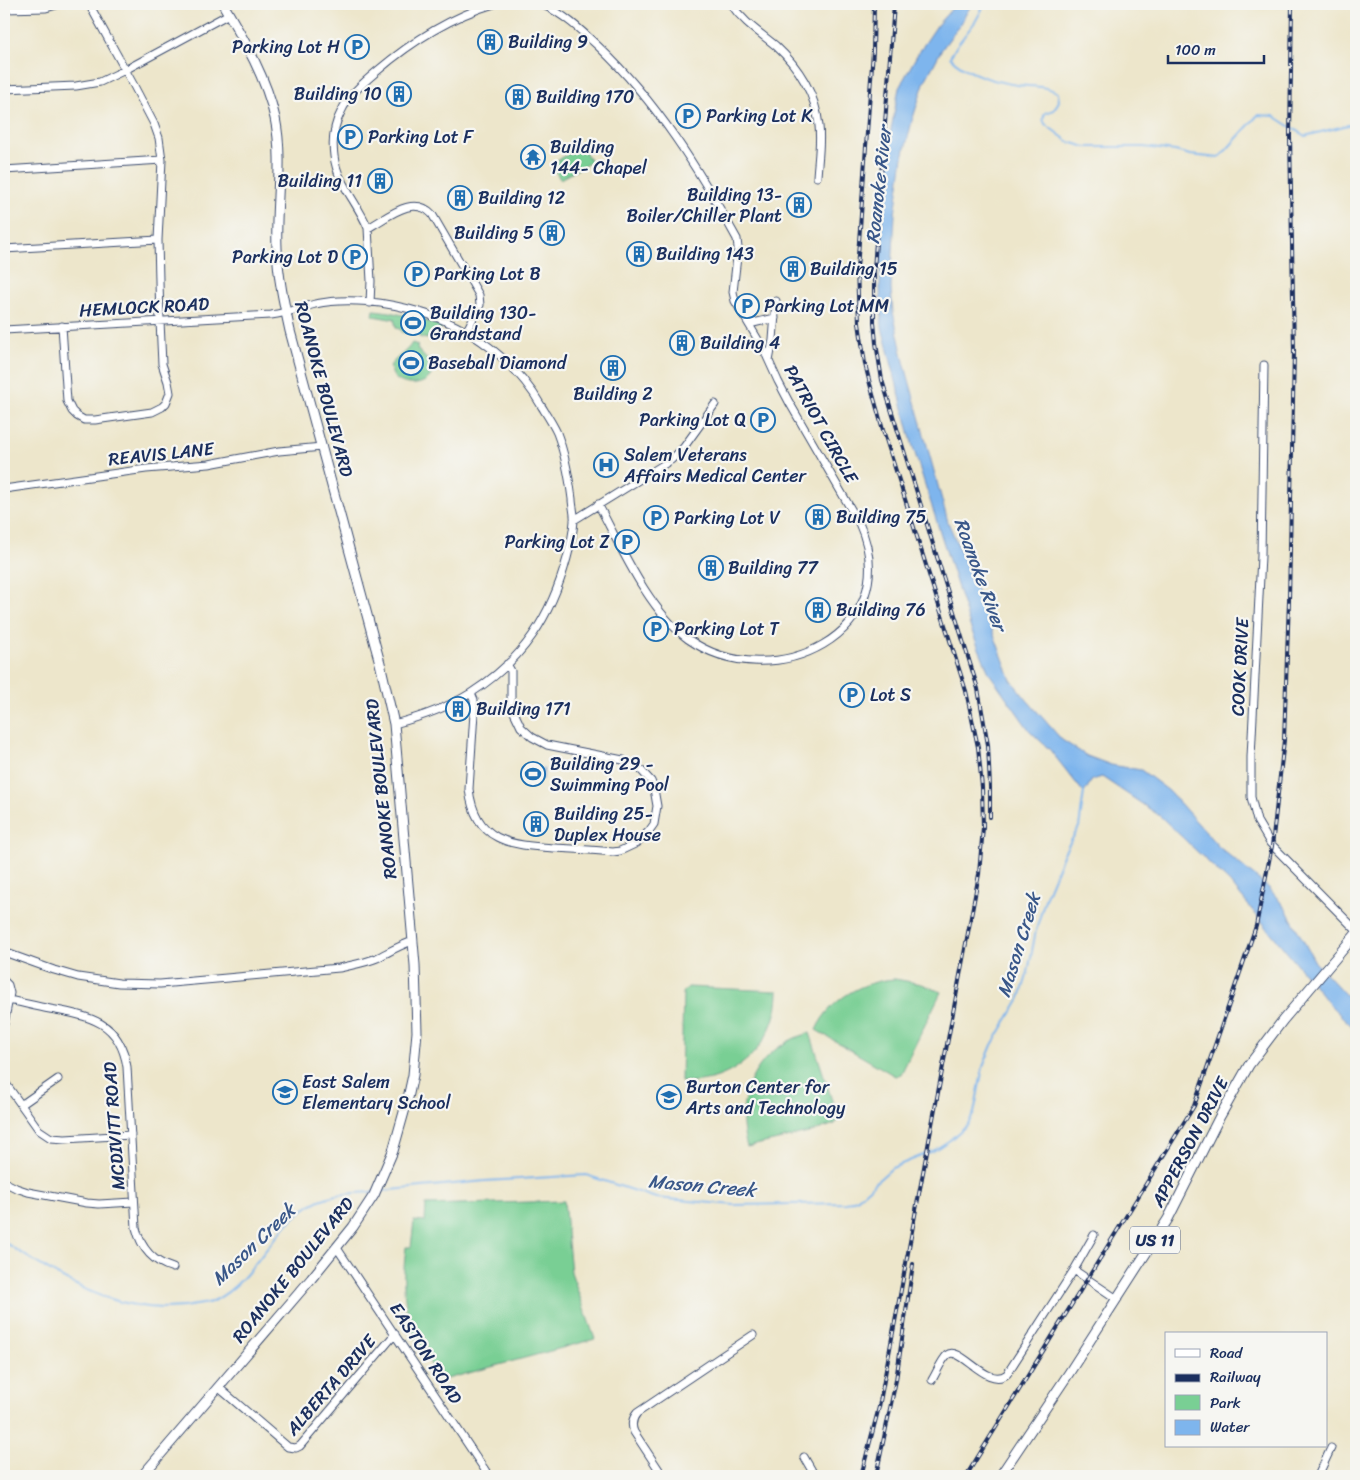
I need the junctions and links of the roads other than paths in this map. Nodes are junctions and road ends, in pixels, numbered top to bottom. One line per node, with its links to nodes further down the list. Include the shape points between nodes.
1 (60, 4): 7 (street, via 46,8)
2 (89, 4): 9 (street)
3 (223, 4): 8 (main road, ROANOKE BOULEVARD)
4 (494, 4): 14 (street, via 447,23 406,48 366,80 340,112 333,136 334,158 340,179)
5 (541, 4): 22 (street, PATRIOT CIRCLE, via 574,25 617,64 639,89 701,177 736,240 733,292)
6 (731, 4): 13 (street, via 743,20 788,58 810,91 819,128)
7 (4, 9)
8 (229, 14): 9 (street); 19 (main road, ROANOKE BOULEVARD, via 266,88 275,120 279,156 277,249)
9 (125, 70): 10 (street, via 87,85); 11 (street, via 154,124)
10 (4, 89)
11 (162, 160): 12 (street); 15 (street)
12 (4, 170)
13 (817, 177)
14 (368, 228): 18 (street); 25 (street, via 407,206 418,205 432,214 479,294 480,305)
15 (158, 240): 16 (street); 21 (street)
16 (4, 249)
17 (776, 301): 20 (street)
18 (370, 303): 19 (street, HEMLOCK ROAD, via 316,304); 25 (street, HEMLOCK ROAD, via 420,312 451,322)
19 (286, 313): 21 (street, HEMLOCK ROAD); 29 (main road, ROANOKE BOULEVARD)
20 (775, 318): 22 (street); 26 (street)
21 (160, 321): 23 (street, HEMLOCK ROAD); 23 (street, via 162,364 170,388 166,403 152,412 95,420 77,416 67,402)
22 (749, 324): 26 (street, PATRIOT CIRCLE)
23 (62, 326): 24 (street, HEMLOCK ROAD)
24 (4, 330)
25 (466, 332): 32 (street, HEMLOCK ROAD, via 521,376 556,431 570,480)
26 (769, 362): 31 (street, PATRIOT CIRCLE, via 859,523 868,546 870,574 867,589 853,619 836,636 825,645 801,655 765,662 739,660 698,645 672,625 656,606)
27 (1264, 365): 36 (street, COOK DRIVE, via 1261,556 1251,797 1258,821 1270,843)
28 (715, 404): 31 (street, via 671,460)
29 (322, 447): 30 (street, REAVIS LANE); 35 (main road, ROANOKE BOULEVARD)
30 (4, 489)
31 (598, 504): 32 (street)
32 (574, 520): 33 (street, HEMLOCK ROAD, via 570,547 554,599 528,643)
33 (507, 664): 34 (street, HEMLOCK ROAD); 34 (street, via 511,671 511,706 521,727 532,738 547,745 623,760 639,768 651,781 657,797 656,816 649,831 637,843 613,852 534,847 508,842 490,832 477,817 470,798 474,706)
34 (471, 693): 35 (street, HEMLOCK ROAD, via 432,713)
35 (394, 724): 38 (main road, ROANOKE BOULEVARD)
36 (1356, 930)
37 (1356, 934): 53 (main road, APPERSON DRIVE / US 11, via 1266,1041 1219,1118 1168,1219)
38 (413, 941): 39 (street, via 368,961 338,968 146,984 78,977); 50 (main road, ROANOKE BOULEVARD, via 417,1039 408,1098 384,1174 374,1195)
39 (4, 952)
40 (4, 981): 41 (street, via 10,993)
41 (6, 999): 42 (street); 46 (street, MCDIVITT ROAD, via 82,1015 98,1021 113,1033 126,1060)
42 (4, 1024)
43 (58, 1079): 45 (street)
44 (4, 1081): 45 (street)
45 (21, 1105): 46 (street, via 39,1130 51,1138)
46 (130, 1134): 48 (street, MCDIVITT ROAD)
47 (4, 1182): 48 (street, MCDIVITT ROAD, via 28,1192 87,1203)
48 (134, 1202): 51 (street, via 136,1228 142,1245 153,1258)
49 (1094, 1235): 52 (street)
50 (337, 1248): 54 (street, EASTON ROAD); 57 (main road, ROANOKE BOULEVARD)
51 (173, 1268)
52 (1074, 1270): 53 (street); 56 (street, via 1004,1377 991,1377 966,1360 950,1354)
53 (1117, 1299): 64 (main road, APPERSON DRIVE / US 11)
54 (395, 1334): 57 (street, ALBERTA DRIVE, via 296,1448 288,1447); 61 (street, EASTON ROAD)
55 (753, 1335): 62 (street, via 634,1417 634,1432)
56 (932, 1380)
57 (218, 1387): 60 (main road, ROANOKE BOULEVARD)
58 (1331, 1448): 65 (street)
59 (804, 1457): 63 (street)
60 (142, 1476)
61 (488, 1476)
62 (663, 1476)
63 (816, 1476)
64 (1000, 1476)
65 (1318, 1476)

